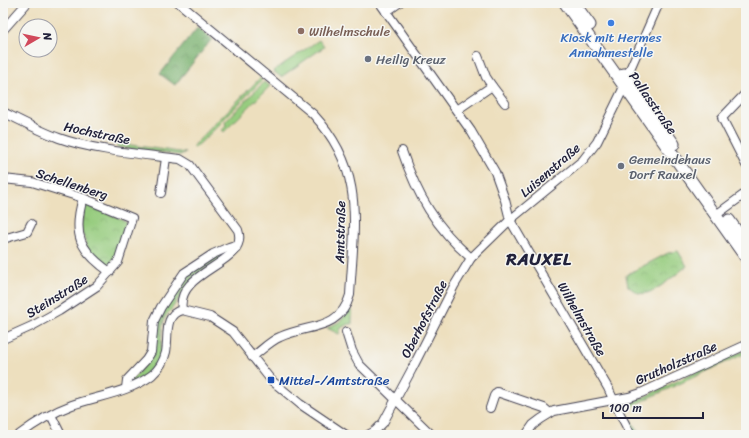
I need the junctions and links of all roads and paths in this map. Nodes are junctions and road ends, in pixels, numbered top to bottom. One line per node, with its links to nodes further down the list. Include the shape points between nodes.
1 (27, 3): 9 (street)
2 (179, 3): 38 (street, Amtstraße, via 313,114 326,128 345,162 354,196 350,295 347,305 332,321 291,332)
3 (380, 3): 8 (street, Wilhelmstraße)
4 (399, 3): 8 (street)
5 (565, 3): 11 (main road, Pallasstraße)
6 (574, 3): 11 (main road, Pallasstraße)
7 (659, 3): 11 (street, Luisenstraße)
8 (386, 12): 15 (street, Wilhelmstraße)
9 (3, 30)
10 (478, 56): 12 (street)
11 (625, 82): 24 (main road, Pallasstraße); 26 (street, Luisenstraße, via 604,131 590,152)
12 (492, 86): 14 (street); 15 (street)
13 (746, 93): 19 (street, via 722,118)
14 (505, 103)
15 (457, 110): 26 (street, Wilhelmstraße, via 495,172)
16 (3, 112): 18 (street, Hochstraße, via 67,141)
17 (402, 151): 31 (street, via 415,185 429,210 453,242)
18 (166, 158): 21 (street); 30 (street, Hochstraße, via 190,165 238,230 240,239)
19 (746, 164)
20 (3, 178): 23 (street, Schellenberg, via 32,182)
21 (162, 193)
22 (746, 193): 24 (street)
23 (83, 198): 25 (street, Schellenberg); 33 (street, via 78,217 79,236 90,256)
24 (719, 213): 29 (main road, Pallasstraße); 32 (main road, Pallasstraße)
25 (132, 218): 33 (street, Steinstraße, via 118,262)
26 (510, 220): 31 (street, Oberhofstraße); 41 (street, Wilhelmstraße)
27 (31, 224): 28 (street, via 27,232)
28 (3, 239)
29 (746, 244)
30 (236, 249): 34 (street, via 191,284 182,299); 39 (street, via 232,246 213,254 184,272 154,321 151,352 127,380)
31 (471, 258): 40 (street, Oberhofstraße, via 452,289)
32 (746, 258)
33 (110, 272): 36 (street, Steinstraße, via 97,286 79,299 32,326)
34 (182, 310): 38 (street, via 210,317 233,332); 39 (street, via 171,317 168,324 166,352 160,366 142,382)
35 (346, 332): 40 (street, via 359,364)
36 (3, 339)
37 (746, 345): 41 (street, Grutholzstraße, via 641,393)
38 (252, 357): 47 (street, via 281,390)
39 (126, 388): 44 (street, via 72,405)
40 (396, 398): 48 (street, Oberhofstraße, via 383,423); 49 (street)
41 (614, 400): 43 (street, Grutholzstraße); 51 (street, Wilhelmstraße)
42 (490, 408): 43 (street, via 497,392 544,408)
43 (550, 413): 50 (street)
44 (51, 415): 45 (street); 46 (street)
45 (19, 435)
46 (62, 435)
47 (346, 435)
48 (368, 435)
49 (432, 435)
50 (526, 435)
51 (631, 435)

